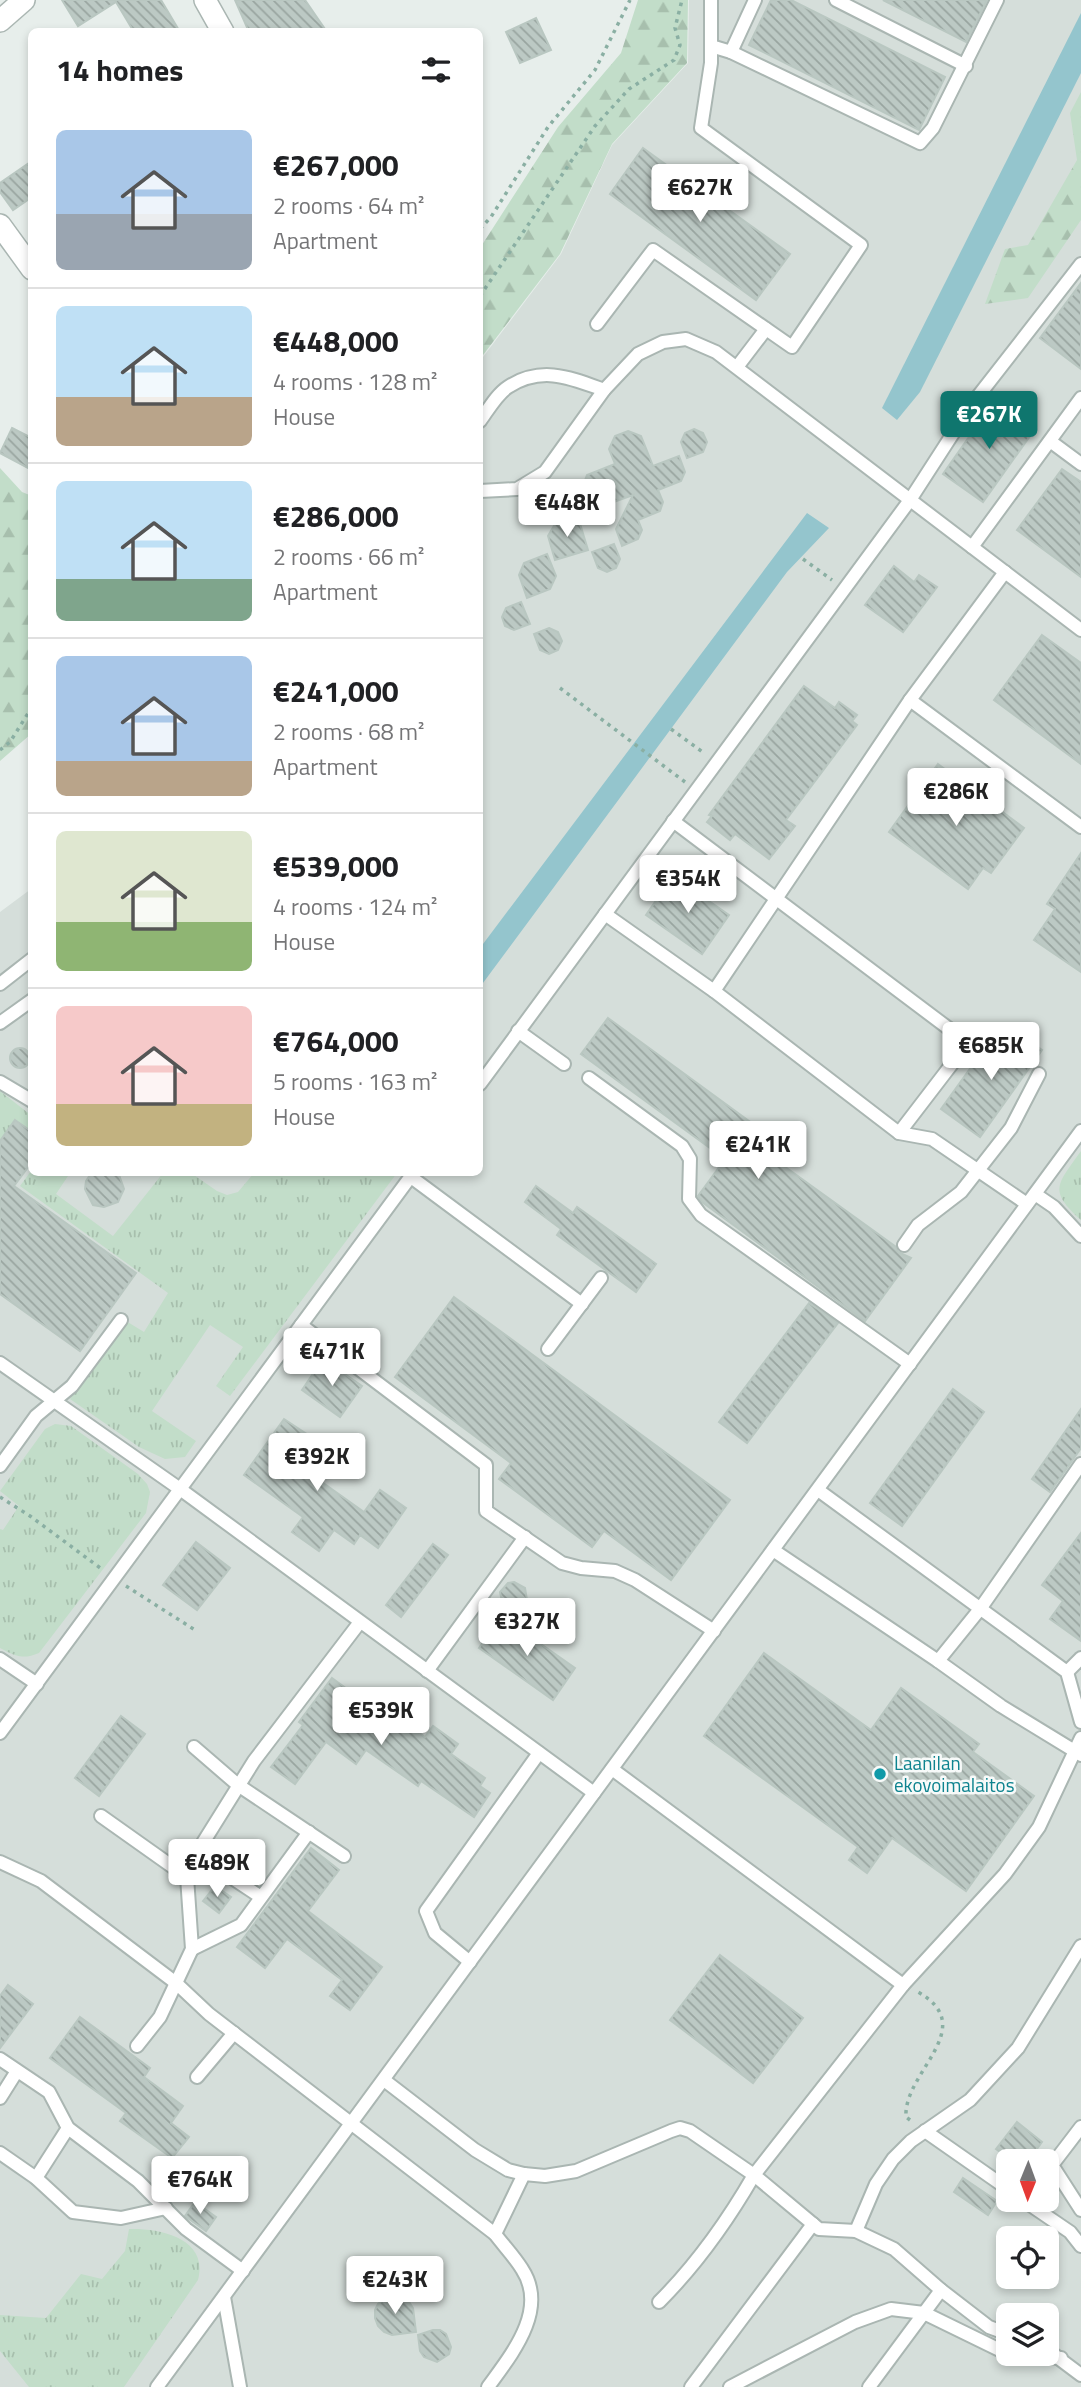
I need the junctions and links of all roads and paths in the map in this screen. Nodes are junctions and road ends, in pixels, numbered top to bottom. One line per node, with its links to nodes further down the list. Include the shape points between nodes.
1 (24, 0): 9 (street)
2 (205, 0): 10 (street)
3 (630, 0): 15 (path, via 595,70 548,127)
4 (682, 0): 18 (path, via 675,28 680,45 674,60 629,89 595,126)
5 (711, 0): 11 (lane)
6 (755, 0): 12 (lane)
7 (836, 0): 13 (lane)
8 (998, 0): 13 (lane)
9 (0, 21)
10 (221, 28)
11 (711, 46): 12 (lane); 20 (lane, via 701,128 862,245 792,347)
12 (731, 52): 13 (lane, via 920,143)
13 (966, 66)
14 (0, 225): 16 (street)
15 (483, 226)
16 (28, 264)
17 (1081, 264): 28 (lane, via 972,404)
18 (483, 292)
19 (597, 324): 20 (lane, via 653,250)
20 (766, 329): 21 (lane)
21 (737, 368): 22 (lane, via 716,352 686,340 663,342 638,354); 28 (lane)
22 (604, 390): 24 (lane, via 562,375 531,376 506,388); 27 (lane, via 545,472 517,489)
23 (1081, 398): 25 (lane)
24 (483, 417)
25 (1050, 441): 26 (lane); 29 (lane)
26 (1081, 464)
27 (483, 491)
28 (910, 500): 29 (lane); 32 (lane)
29 (972, 547): 31 (lane)
30 (803, 559): 32 (path)
31 (1004, 572): 33 (lane); 35 (lane)
32 (844, 589): 39 (lane)
33 (1081, 630)
34 (561, 688): 40 (path)
35 (910, 700): 42 (lane); 43 (lane)
36 (28, 713): 38 (path)
37 (671, 729): 39 (path)
38 (0, 750)
39 (717, 762): 41 (lane)
40 (666, 767)
41 (673, 821): 43 (lane); 44 (lane)
42 (1081, 827)
43 (777, 898): 47 (lane); 58 (lane, via 968,1043)
44 (605, 914): 47 (lane); 50 (lane)
45 (28, 962): 46 (lane)
46 (0, 984)
47 (714, 992): 58 (lane)
48 (28, 1003): 49 (lane)
49 (0, 1023)
50 (518, 1031): 51 (lane); 54 (lane)
51 (565, 1064)
52 (1039, 1074): 59 (lane, via 1011,1128)
53 (589, 1078): 71 (lane, via 682,1146 690,1159 689,1199 701,1215)
54 (483, 1080)
55 (0, 1082): 56 (lane)
56 (28, 1099)
57 (1081, 1131): 62 (lane)
58 (899, 1133): 59 (lane, via 932,1139)
59 (978, 1170): 62 (lane); 64 (lane, via 961,1192 918,1225)
60 (412, 1176): 68 (lane)
61 (414, 1176): 66 (lane)
62 (1031, 1199): 63 (lane, via 1054,1207); 71 (lane)
63 (1080, 1233)
64 (904, 1245)
65 (601, 1278): 66 (lane)
66 (582, 1304): 69 (lane)
67 (121, 1320): 72 (lane, via 72,1386)
68 (301, 1325): 75 (lane); 78 (lane, via 486,1465 486,1511)
69 (548, 1349)
70 (0, 1363): 72 (lane)
71 (910, 1364): 76 (lane)
72 (54, 1401): 74 (lane, via 36,1416); 75 (lane)
73 (1081, 1464): 81 (lane)
74 (0, 1466)
75 (180, 1489): 80 (lane); 82 (lane)
76 (818, 1490): 79 (lane); 81 (lane)
77 (0, 1497): 80 (path)
78 (524, 1537): 84 (lane, via 562,1563 635,1580); 88 (lane)
79 (773, 1550): 84 (lane); 87 (lane)
80 (114, 1578): 83 (path); 90 (lane)
81 (980, 1609): 87 (lane); 89 (lane)
82 (360, 1622): 88 (lane); 98 (lane)
83 (195, 1630)
84 (714, 1631): 97 (lane)
85 (1081, 1658): 89 (lane)
86 (0, 1659): 90 (lane)
87 (939, 1661): 96 (lane)
88 (427, 1671): 95 (lane)
89 (1067, 1672): 91 (lane)
90 (37, 1684): 92 (lane)
91 (1081, 1722)
92 (0, 1733)
93 (1081, 1738): 96 (lane)
94 (194, 1747): 98 (lane)
95 (539, 1753): 99 (lane); 109 (lane, via 426,1911 435,1933)
96 (1078, 1753): 111 (lane, via 1039,1828 1005,1874)
97 (612, 1769): 99 (lane); 111 (lane)
98 (239, 1785): 101 (lane); 102 (lane)
99 (594, 1793): 109 (lane)
100 (101, 1816): 105 (lane)
101 (309, 1832): 103 (lane); 106 (lane)
102 (196, 1854): 105 (lane); 106 (lane)
103 (344, 1856)
104 (0, 1862): 110 (lane, via 41,1881)
105 (187, 1877): 108 (lane)
106 (261, 1897): 108 (lane, via 241,1925)
107 (1081, 1946): 122 (lane, via 1017,2048 970,2100)
108 (192, 1949): 110 (lane)
109 (470, 1962): 117 (lane)
110 (176, 1983): 112 (lane); 113 (lane, via 160,2017)
111 (903, 1986): 122 (path, via 921,1994 942,2019 933,2055 905,2105 906,2117); 125 (lane)
112 (234, 2033): 116 (lane); 119 (lane)
113 (137, 2046)
114 (0, 2059): 115 (lane)
115 (17, 2071): 118 (lane); 121 (lane, via 49,2092)
116 (197, 2077)
117 (384, 2080): 119 (lane); 124 (lane, via 475,2150)
118 (0, 2098)
119 (352, 2122): 133 (lane); 135 (lane)
120 (1081, 2127): 129 (lane, via 1052,2165)
121 (68, 2128): 126 (lane); 128 (lane)
122 (925, 2131): 127 (lane); 132 (lane, via 893,2159)
123 (0, 2153): 126 (lane)
124 (524, 2174): 125 (lane, via 576,2171 680,2128 690,2130); 133 (lane)
125 (754, 2175): 131 (lane); 138 (lane, via 679,2282)
126 (36, 2178): 128 (lane, via 73,2212 121,2218)
127 (996, 2181)
128 (166, 2208): 135 (lane)
129 (1081, 2210)
130 (1041, 2212): 134 (lane, via 1070,2232)
131 (813, 2224): 132 (lane, via 819,2229); 146 (lane)
132 (856, 2231): 136 (lane, via 894,2249)
133 (495, 2234): 145 (lane, via 524,2270 531,2290 530,2314 519,2344)
134 (1081, 2246)
135 (243, 2272): 137 (lane)
136 (941, 2290): 139 (lane); 140 (lane)
137 (224, 2297): 143 (lane); 144 (lane)
138 (659, 2302)
139 (925, 2313): 141 (lane, via 1008,2354); 147 (lane, via 891,2309 855,2322); 148 (lane)
140 (996, 2330)
141 (1060, 2358): 142 (lane)
142 (1081, 2375)
143 (157, 2387)
144 (240, 2387)
145 (488, 2387)
146 (691, 2387)
147 (730, 2387)
148 (869, 2387)

